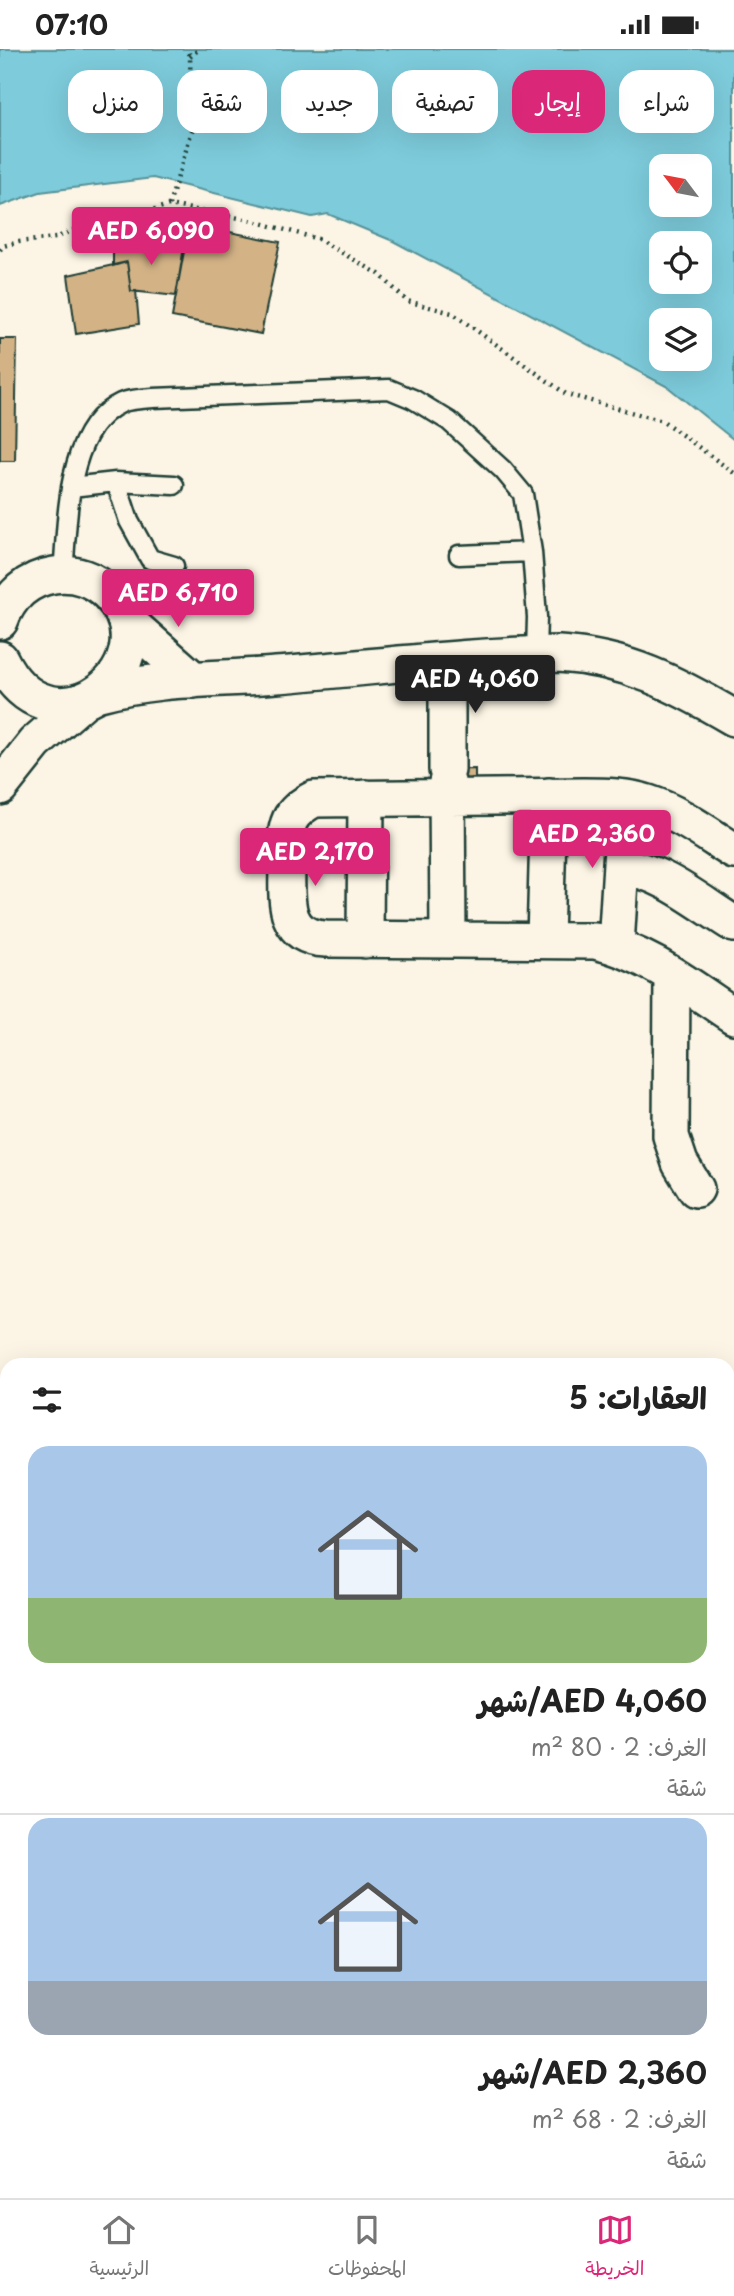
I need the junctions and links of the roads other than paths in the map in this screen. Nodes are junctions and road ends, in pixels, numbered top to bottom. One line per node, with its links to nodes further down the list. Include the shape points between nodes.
1 (116, 482): 2 (lane); 3 (lane); 6 (lane, via 129,521 150,559)
2 (174, 485)
3 (71, 487): 4 (lane, via 81,446 97,421 123,402 389,389 449,421 503,470 523,494); 7 (lane)
4 (532, 552): 5 (lane); 11 (lane)
5 (459, 555)
6 (174, 566)
7 (63, 573): 8 (street); 9 (street, via 102,586)
8 (12, 586): 10 (street)
9 (125, 619): 14 (street); 15 (street, via 125,660 115,678)
10 (0, 621)
11 (536, 654): 13 (street); 16 (street, via 579,655 638,669)
12 (0, 659): 15 (street, via 23,692 42,702 62,705)
13 (447, 661): 14 (street); 17 (street)
14 (194, 680): 15 (street, via 131,685)
15 (91, 698): 18 (street, via 35,743)
16 (734, 718)
17 (447, 783): 19 (street); 21 (street); 25 (street)
18 (0, 787)
19 (549, 796): 20 (street); 26 (street)
20 (625, 797): 22 (street, via 664,809); 23 (street)
21 (366, 798): 27 (street); 27 (street, via 324,798 304,804 290,820 286,841 287,909 295,925 317,939)
22 (734, 851)
23 (621, 867): 24 (street, via 657,877); 28 (street)
24 (734, 924)
25 (448, 939): 26 (street); 27 (street)
26 (545, 939): 28 (street)
27 (365, 940)
28 (616, 946): 29 (street)
29 (672, 975): 30 (street); 31 (street, via 671,1136)
30 (734, 1016)
31 (696, 1189)

